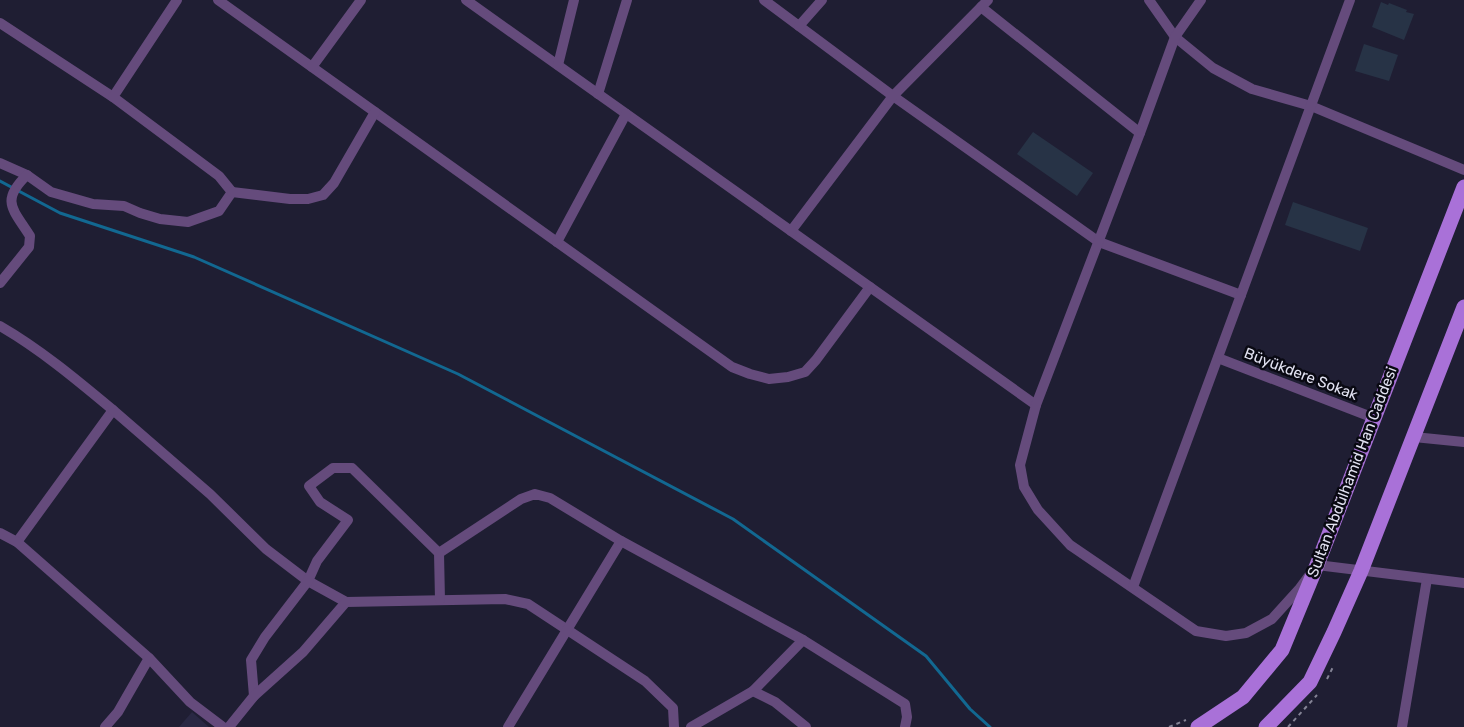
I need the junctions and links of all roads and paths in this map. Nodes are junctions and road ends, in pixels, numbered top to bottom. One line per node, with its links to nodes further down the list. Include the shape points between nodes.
1 (177, 0): 20 (street)
2 (218, 0): 17 (street)
3 (361, 0): 17 (street)
4 (466, 0): 16 (street)
5 (574, 0): 16 (street)
6 (627, 0): 18 (street)
7 (764, 0): 14 (street)
8 (822, 0): 14 (street)
9 (1149, 0): 15 (street)
10 (1201, 0): 15 (street)
11 (1350, 0): 21 (street)
12 (984, 3): 19 (street); 24 (street)
13 (0, 22): 20 (street)
14 (799, 26): 19 (street)
15 (1175, 37): 21 (street, via 1213,68 1252,89); 24 (street)
16 (558, 65): 18 (street)
17 (312, 67): 22 (street)
18 (598, 94): 23 (street)
19 (893, 96): 30 (street); 32 (street)
20 (113, 97): 29 (street, via 219,176)
21 (1311, 106): 26 (street); 35 (street)
22 (375, 112): 29 (street, via 334,183 323,195 290,199); 31 (street)
23 (626, 114): 30 (street); 31 (street)
24 (1140, 133): 32 (street)
25 (0, 163): 27 (street)
26 (1464, 170)
27 (27, 175): 29 (street, via 51,192 92,204 124,206 160,219 188,222 219,211); 33 (street, via 13,190 11,205 31,241)
28 (1464, 187): 41 (main road, Sultan Abdülhamid Han Caddesi)
29 (232, 192)
30 (791, 231): 34 (street)
31 (557, 242): 34 (street, via 732,366 769,379 805,372)
32 (1099, 242): 35 (street); 39 (street)
33 (0, 283)
34 (870, 287): 39 (street)
35 (1241, 295): 38 (street)
36 (1464, 307): 42 (main road)
37 (0, 326): 40 (street, via 34,348)
38 (1218, 358): 41 (street, Büyükdere Sokak); 53 (street)
39 (1036, 405): 53 (street, via 1020,465 1024,487 1038,510 1070,545)
40 (112, 410): 46 (street); 51 (street, via 210,494 266,549)
41 (1374, 418): 48 (main road, Sultan Abdülhamid Han Caddesi)
42 (1414, 436): 43 (street); 49 (main road)
43 (1464, 442)
44 (0, 533): 46 (street)
45 (621, 541): 47 (street, via 550,498 535,494 521,499); 56 (street); 57 (street)
46 (17, 542): 58 (street)
47 (439, 553): 51 (street, via 352,468 333,468 309,486 320,502 348,520 317,561); 54 (street)
48 (1317, 565): 49 (street); 53 (street, via 1272,619 1246,633 1226,636 1196,631); 61 (main road, Sultan Abdülhamid Han Caddesi, via 1282,650 1244,697)
49 (1361, 571): 50 (street); 72 (main road, via 1310,682)
50 (1427, 578): 52 (street); 73 (street)
51 (308, 581): 55 (street); 60 (street, via 251,660)
52 (1464, 583)
53 (1133, 587)
54 (440, 600): 55 (street); 56 (street, via 505,599 528,604)
55 (346, 602): 60 (street, via 303,652)
56 (568, 630): 66 (street); 67 (street, via 645,681 673,708)
57 (802, 640): 59 (street); 70 (street, via 905,704)
58 (149, 658): 63 (street); 64 (street, via 190,702)
59 (753, 691): 68 (street); 69 (street, via 775,702)
60 (254, 696): 65 (street)
61 (1213, 721): 62 (main road, Sultan Abdülhamid Han Caddesi)
62 (1195, 722): 71 (path)
63 (106, 727)
64 (223, 727)
65 (230, 727)
66 (508, 727)
67 (674, 727)
68 (691, 727)
69 (806, 727)
70 (905, 727)
71 (1169, 727)
72 (1266, 727)
73 (1402, 727)

